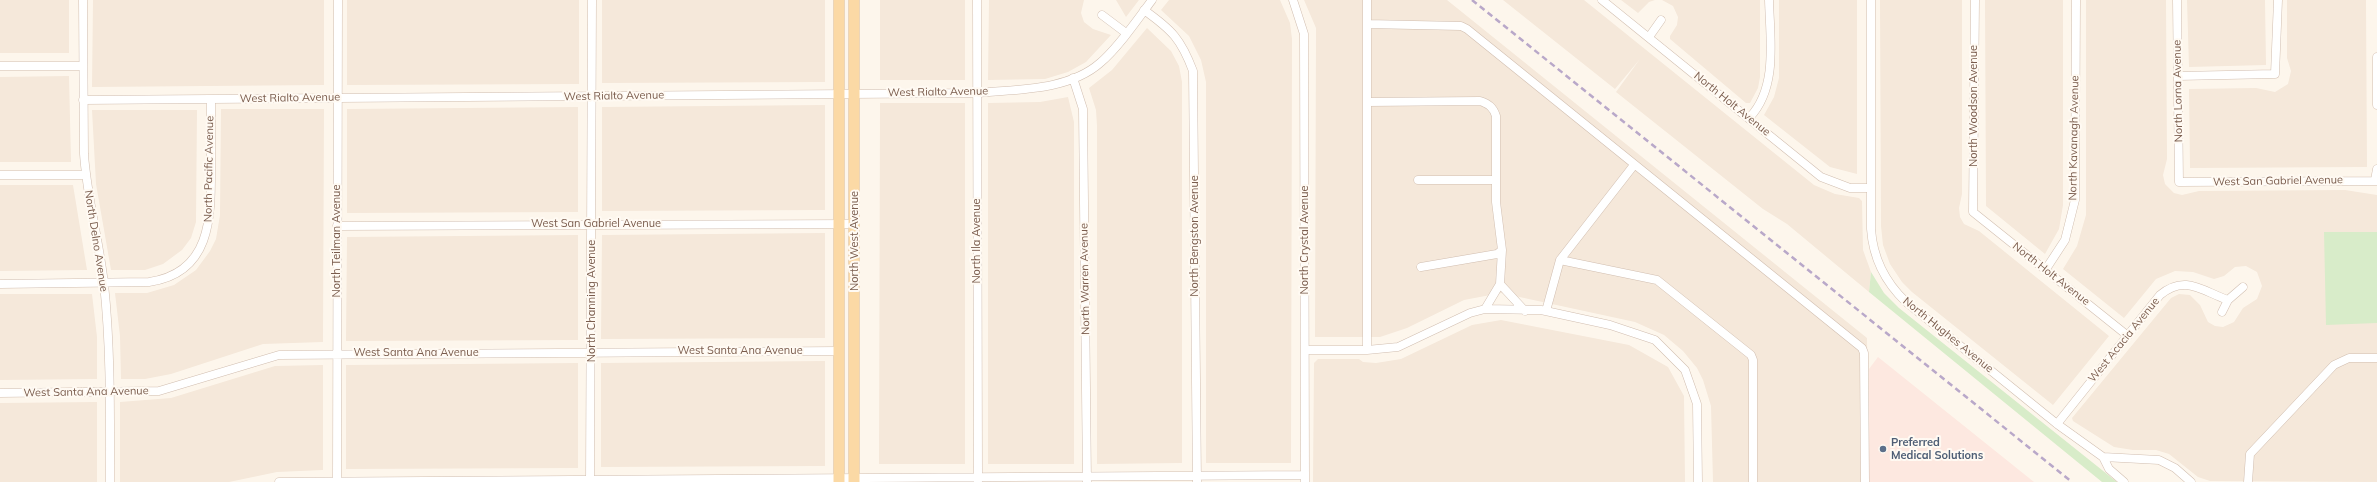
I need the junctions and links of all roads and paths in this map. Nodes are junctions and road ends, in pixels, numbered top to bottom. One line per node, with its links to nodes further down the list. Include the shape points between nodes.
1 (83, 0): 25 (street, North Delno Avenue)
2 (338, 0): 33 (street, North Teilman Avenue)
3 (592, 0): 32 (street, North Channing Avenue)
4 (839, 0): 31 (main road, North West Avenue)
5 (854, 0): 29 (main road, North West Avenue)
6 (977, 0): 30 (street, North Ila Avenue)
7 (1152, 0): 17 (street, West Rialto Avenue)
8 (1293, 0): 67 (street, North Crystal Avenue, via 1304,34)
9 (1367, 0): 20 (street)
10 (1602, 0): 22 (street, North Holt Avenue)
11 (1769, 0): 38 (street, via 1768,82 1763,100)
12 (1871, 0): 47 (street, North Hughes Avenue)
13 (1975, 0): 48 (street, North Woodson Avenue)
14 (2076, 0): 56 (street, North Kavanagh Avenue, via 2075,200 2065,240)
15 (2177, 0): 26 (street, North Lorna Avenue)
16 (2278, 0): 26 (street, via 2275,74)
17 (1144, 10): 21 (street, West Rialto Avenue); 79 (street, North Bengston Avenue, via 1168,28 1184,46 1193,71)
18 (1102, 15): 21 (street)
19 (1661, 20): 22 (street)
20 (1367, 24): 36 (street); 39 (street, via 1461,26 1467,29)
21 (1126, 33): 27 (street, West Rialto Avenue, via 1100,64)
22 (1649, 38): 38 (street, North Holt Avenue)
23 (2377, 57): 28 (street)
24 (0, 66): 25 (street)
25 (83, 66): 35 (street, North Delno Avenue)
26 (2178, 76): 46 (street, North Lorna Avenue)
27 (1073, 78): 30 (street, West Rialto Avenue, via 1046,86); 78 (street, North Warren Avenue, via 1083,109)
28 (2377, 87): 37 (street)
29 (854, 93): 30 (street, West Rialto Avenue); 31 (street, West Rialto Avenue); 51 (main road, North West Avenue)
30 (977, 93): 82 (street, North Ila Avenue)
31 (839, 94): 32 (street, West Rialto Avenue); 50 (main road, North West Avenue)
32 (592, 96): 33 (street, West Rialto Avenue); 49 (street, North Channing Avenue)
33 (338, 98): 34 (street, West Rialto Avenue); 52 (street, North Teilman Avenue)
34 (211, 99): 35 (street, West Rialto Avenue); 57 (street, North Pacific Avenue, via 210,220 204,241 193,259 179,271 159,280)
35 (83, 100): 42 (street, North Delno Avenue)
36 (1367, 102): 44 (street, via 1480,101 1488,104 1496,116); 68 (street)
37 (2377, 104)
38 (1750, 117): 47 (street, North Holt Avenue, via 1834,184 1850,188)
39 (1634, 165): 54 (street); 89 (street, via 1862,348)
40 (2377, 169): 45 (street)
41 (0, 175): 42 (street)
42 (85, 175): 57 (street, North Delno Avenue)
43 (1418, 180): 44 (street)
44 (1496, 180): 53 (street)
45 (2376, 180): 46 (street, West San Gabriel Avenue)
46 (2179, 182)
47 (1870, 188): 75 (street, North Hughes Avenue, via 1872,243 1881,270 1897,293)
48 (1973, 212): 56 (street, North Holt Avenue)
49 (592, 224): 50 (street, West San Gabriel Avenue); 52 (street, West San Gabriel Avenue); 70 (street, North Channing Avenue)
50 (839, 224): 51 (street, West San Gabriel Avenue); 69 (main road, North West Avenue)
51 (855, 224): 81 (main road, North West Avenue)
52 (338, 226): 71 (street, North Teilman Avenue)
53 (1502, 250): 55 (street, via 1497,254); 59 (street)
54 (1560, 260): 64 (street); 88 (street, via 1657,280 1751,355)
55 (1421, 267)
56 (2046, 269): 66 (street, North Holt Avenue)
57 (104, 283): 58 (street); 73 (street, North Delno Avenue)
58 (0, 284)
59 (1500, 284): 62 (street); 63 (street)
60 (2243, 287): 61 (street)
61 (2228, 300): 65 (street); 66 (street, West Acacia Avenue, via 2191,285 2180,284 2168,288)
62 (1485, 309): 63 (street, via 1509,308); 68 (street, via 1470,313 1398,347)
63 (1525, 311): 64 (street)
64 (1546, 311): 87 (street, via 1610,325 1654,340 1685,370 1697,404)
65 (2222, 312)
66 (2128, 336): 75 (street, West Acacia Avenue)
67 (1305, 350): 68 (street); 77 (street, North Crystal Avenue)
68 (1367, 350)
69 (839, 351): 70 (street, West Santa Ana Avenue); 80 (main road, North West Avenue)
70 (591, 352): 71 (street, West Santa Ana Avenue); 83 (street, North Channing Avenue)
71 (337, 354): 73 (street, West Santa Ana Avenue, via 268,356 165,390 142,393); 86 (street, North Teilman Avenue)
72 (2377, 358): 92 (street, via 2349,358 2334,365 2250,454)
73 (110, 392): 74 (street, West Santa Ana Avenue); 84 (street, North Delno Avenue)
74 (0, 393)
75 (2057, 424): 76 (street, North Hughes Avenue)
76 (2103, 457): 90 (street, via 2109,469); 91 (street, via 2159,460 2175,468)
77 (1304, 478): 79 (street)
78 (1087, 479): 79 (street); 82 (street)
79 (1197, 479)
80 (839, 480): 81 (street); 83 (street)
81 (854, 480): 82 (street)
82 (978, 480)
83 (590, 481): 86 (street)
84 (110, 482)
85 (279, 482): 86 (street)
86 (337, 482)
87 (1698, 482)
88 (1753, 482)
89 (1865, 482)
90 (2124, 482)
91 (2191, 482)
92 (2248, 482)

